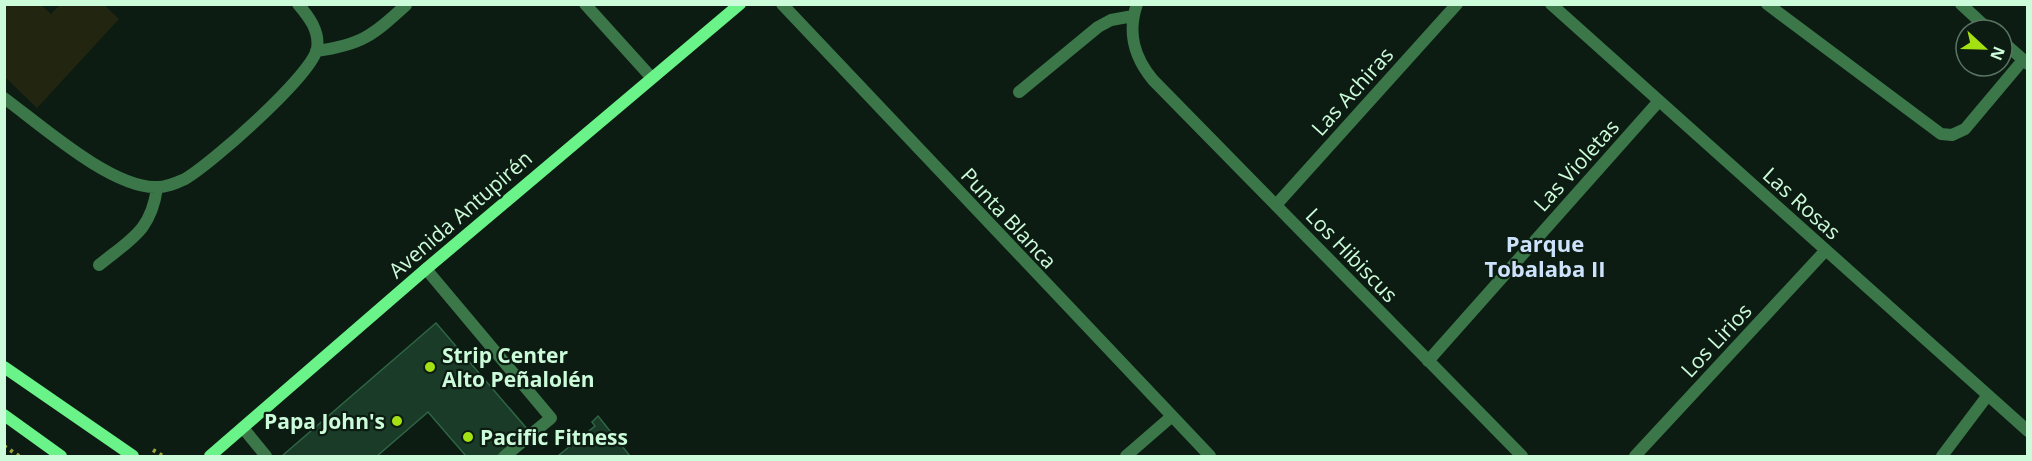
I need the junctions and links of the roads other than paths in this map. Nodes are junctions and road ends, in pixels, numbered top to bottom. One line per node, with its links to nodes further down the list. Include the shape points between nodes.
1 (298, 4): 12 (street, via 314,26)
2 (585, 4): 14 (street)
3 (740, 4): 14 (street, Avenida Antupirén)
4 (782, 4): 27 (street, Punta Blanca)
5 (1457, 4): 19 (street, Las Achiras)
6 (1551, 4): 17 (street, Las Rosas)
7 (1767, 4): 13 (street, via 1941,134 1952,135 1965,129)
8 (1960, 4): 11 (street)
9 (406, 5): 12 (street, via 368,38)
10 (1135, 10): 15 (street, via 1098,27); 19 (street, Los Hibiscus, via 1132,39 1144,69)
11 (1976, 18)
12 (316, 51): 18 (street, via 308,68 283,96 197,171)
13 (2025, 62)
14 (651, 77): 22 (street, Avenida Antupirén)
15 (1019, 92)
16 (4, 98): 18 (street, via 106,171 135,185)
17 (1659, 101): 20 (street, Las Rosas); 23 (street, Las Violetas)
18 (157, 188): 21 (street, via 154,209 142,228)
19 (1276, 205): 23 (street, Los Hibiscus)
20 (1826, 250): 25 (street, Las Rosas); 38 (street, Los Lirios)
21 (99, 264)
22 (426, 268): 28 (street, Avenida Antupirén); 34 (street, via 551,418)
23 (1428, 361): 37 (street, Los Hibiscus)
24 (4, 367): 31 (street)
25 (1988, 395): 29 (street, Las Rosas); 39 (street)
26 (4, 415): 30 (street)
27 (1171, 417): 35 (street); 36 (street, Punta Blanca)
28 (243, 428): 32 (street, Avenida Antupirén); 33 (street)
29 (2028, 431)
30 (61, 456)
31 (133, 456)
32 (210, 456)
33 (266, 456)
34 (506, 456)
35 (1126, 456)
36 (1210, 456)
37 (1522, 456)
38 (1635, 456)
39 (1942, 456)

